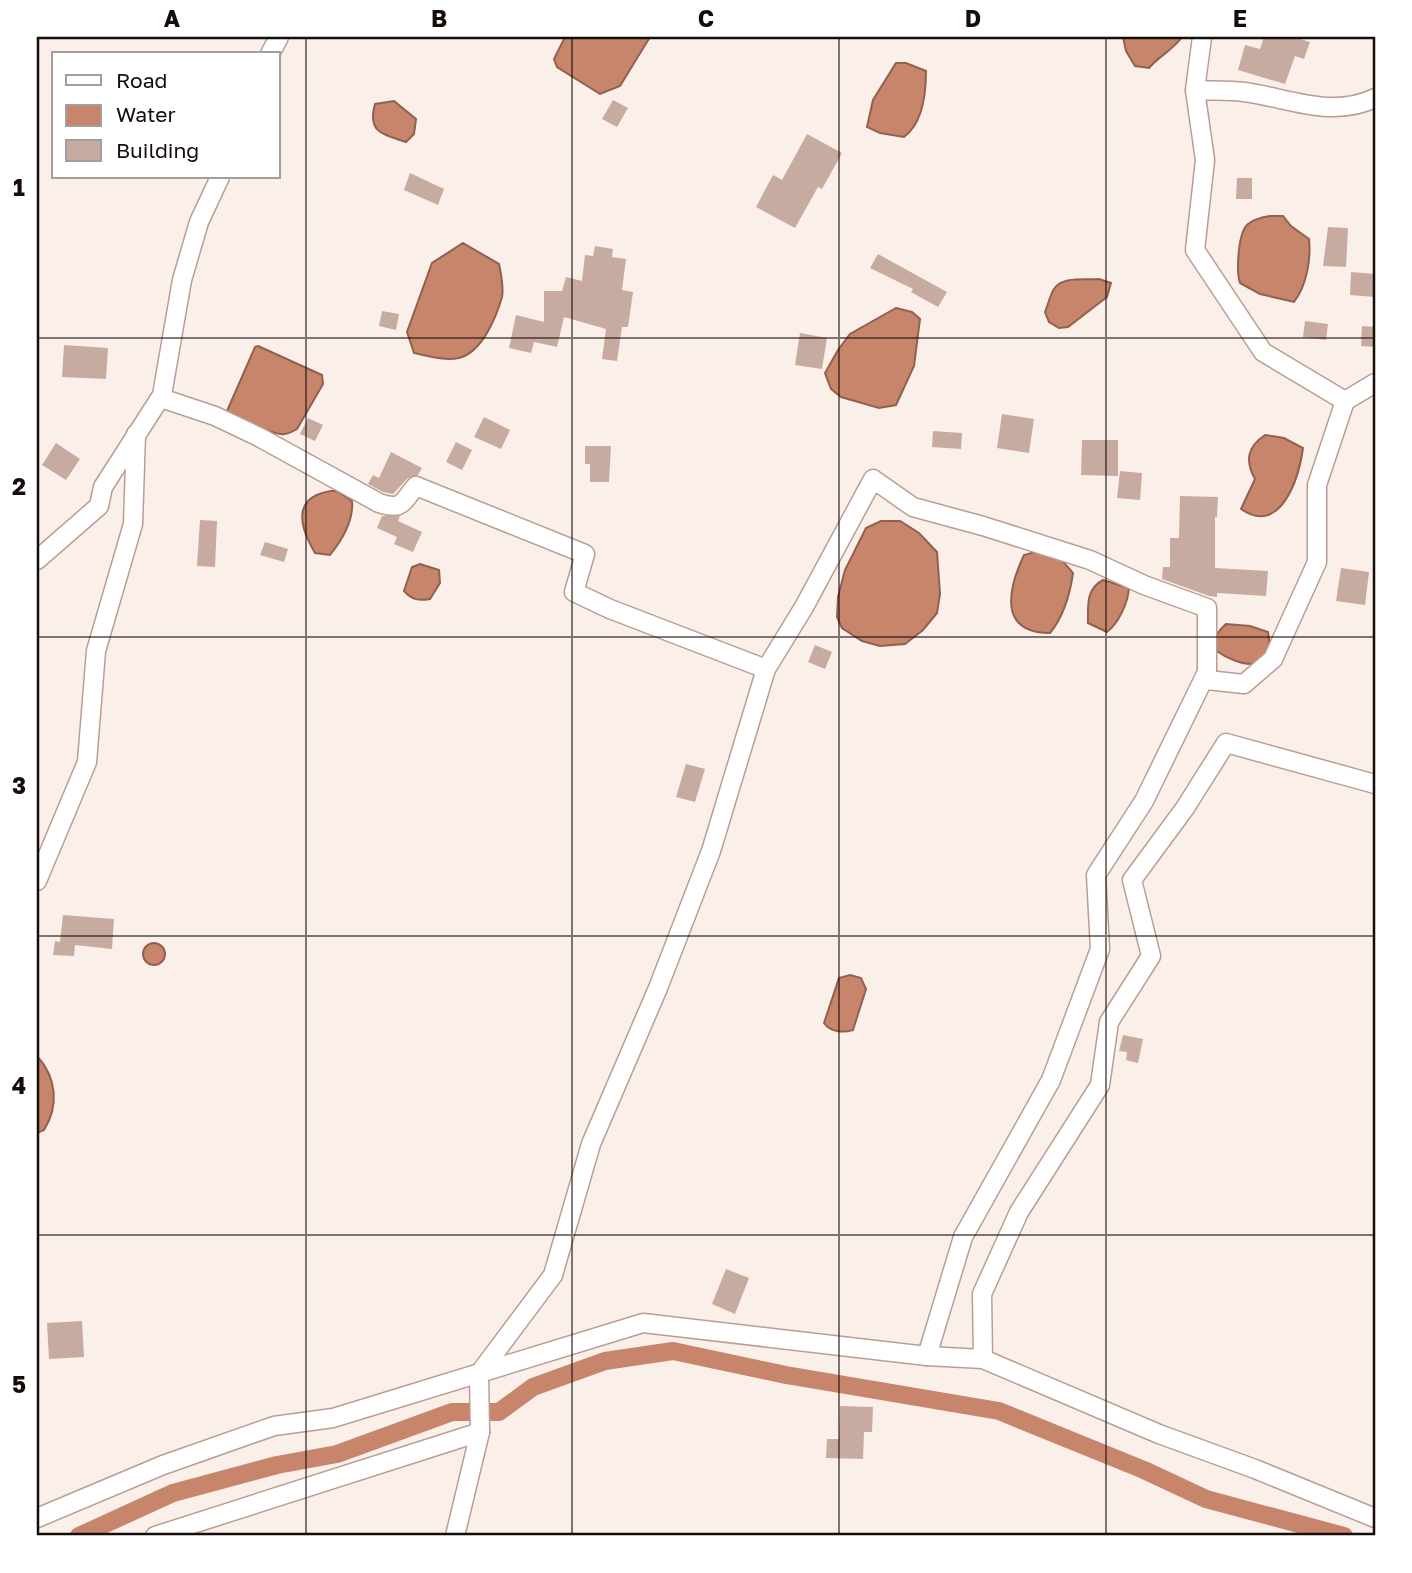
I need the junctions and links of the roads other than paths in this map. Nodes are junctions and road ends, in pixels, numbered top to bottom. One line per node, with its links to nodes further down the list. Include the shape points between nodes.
1 (1202, 37): 2 (street)
2 (1195, 90): 3 (street, via 1244,92 1316,108 1359,106); 7 (street, via 1205,160 1195,250 1263,352)
3 (1375, 98)
4 (220, 178): 6 (street, via 199,222 183,280)
5 (1375, 383): 7 (street)
6 (161, 398): 8 (street); 10 (street, via 259,436 392,508 402,505 416,486 585,554 574,592)
7 (1345, 401): 11 (street, via 1317,485 1317,562 1273,659 1244,684 1207,680)
8 (136, 433): 9 (street, via 103,487 99,506); 13 (street, via 133,524 96,651 87,762)
9 (37, 560)
10 (766, 669): 11 (street, via 873,478 914,508 1090,560 1207,608); 16 (street, via 711,851 591,1144 553,1275)
11 (1207, 672): 14 (street, via 1144,801 1096,875 1100,949 1051,1080 963,1237)
12 (1375, 785): 15 (street, via 1226,743 1132,880 1151,956 1109,1022 1100,1086 1019,1212 982,1294)
13 (37, 881)
14 (927, 1356): 15 (street); 16 (street, via 643,1322)
15 (983, 1359): 19 (street)
16 (479, 1374): 17 (street); 18 (street, via 333,1418 274,1426 163,1465)
17 (480, 1427): 20 (street); 21 (street)
18 (37, 1518)
19 (1375, 1518)
20 (155, 1536)
21 (455, 1536)

